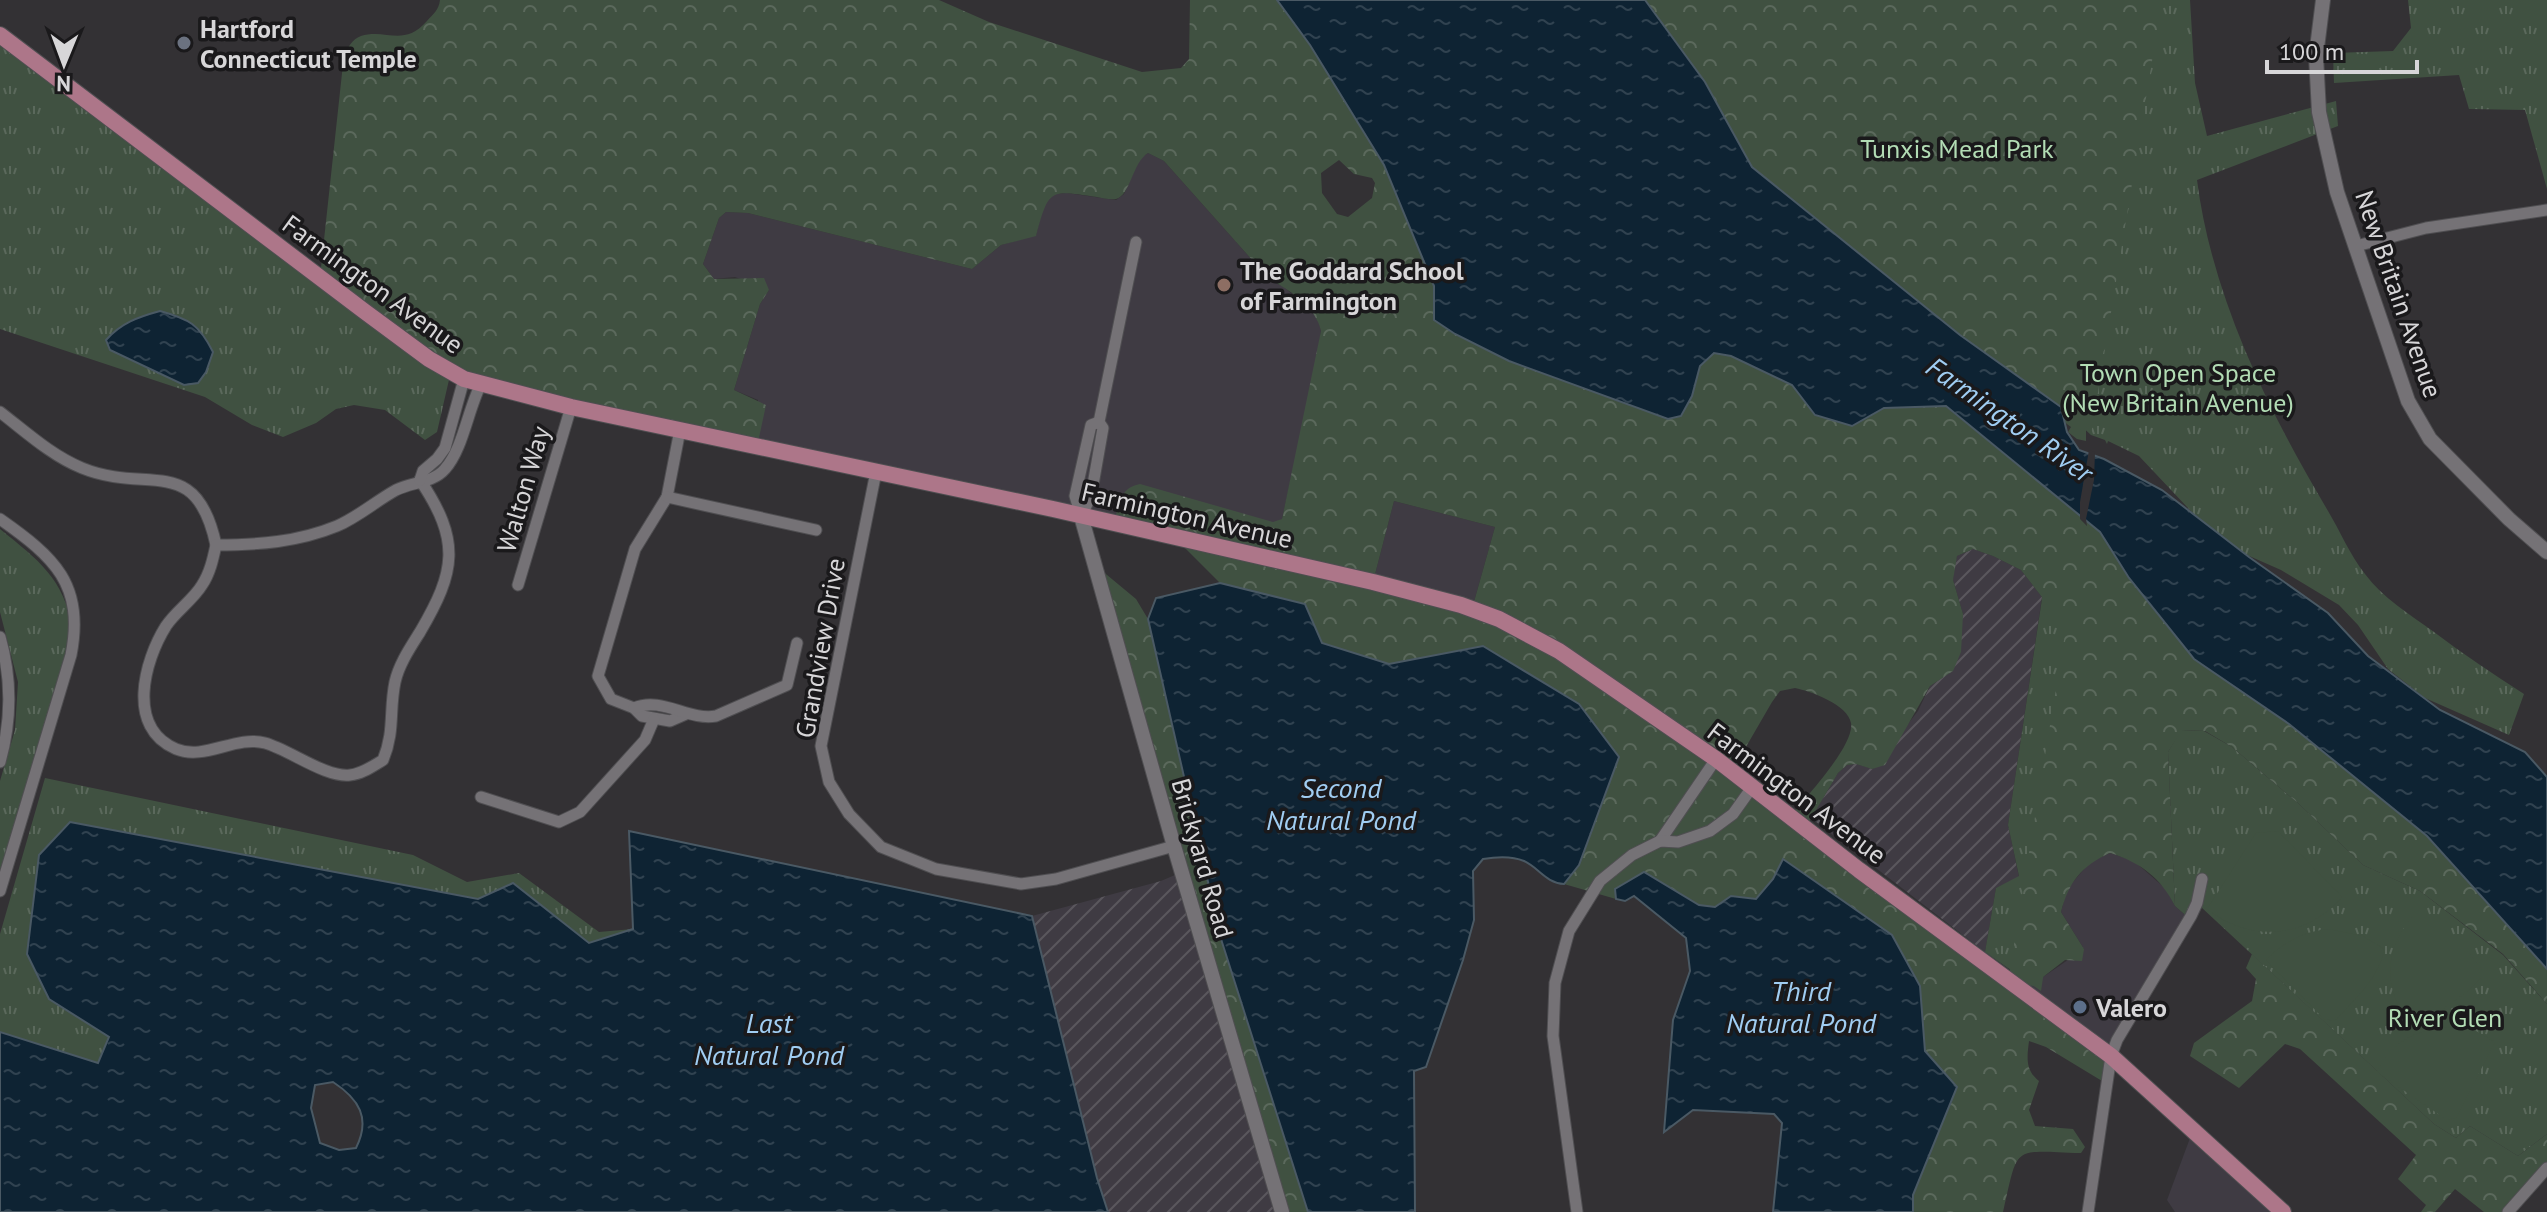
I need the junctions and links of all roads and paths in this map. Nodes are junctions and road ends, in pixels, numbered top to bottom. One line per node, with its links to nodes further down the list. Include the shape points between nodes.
1 (2323, 0): 5 (street, New Britain Avenue, via 2316,56 2319,112)
2 (0, 35): 6 (main road, Farmington Avenue, via 429,359)
3 (2547, 210): 5 (street, via 2426,228)
4 (1136, 242): 14 (street, via 1099,422 1103,428 1091,496)
5 (2356, 246): 18 (street, New Britain Avenue, via 2408,401 2430,439)
6 (464, 379): 7 (main road, Farmington Avenue); 12 (street, via 445,448)
7 (481, 384): 8 (main road, Farmington Avenue); 12 (street, via 447,468 434,479)
8 (571, 407): 10 (main road, Farmington Avenue); 19 (street, Walton Way)
9 (0, 412): 17 (street, via 81,468 183,486 202,502)
10 (680, 430): 11 (main road, Farmington Avenue); 13 (street)
11 (876, 472): 14 (main road, Farmington Avenue); 30 (street, Grandview Drive, via 821,746 829,782 849,814 881,847 922,865 1021,884)
12 (420, 480): 17 (street, via 337,526 309,535 280,543); 17 (street, via 448,531 446,575 438,601 395,681 391,740 383,760 351,775 334,774 261,742 240,741 197,753 177,750 159,738 142,693 151,659 166,628 202,586)
13 (667, 497): 16 (street); 22 (street, via 635,549 598,676 611,699)
14 (1081, 516): 25 (main road, Farmington Avenue, via 1389,586 1499,619 1559,651); 30 (street, Brickyard Road)
15 (0, 519): 32 (street, via 41,550 63,577 73,596 76,625)
16 (816, 530)
17 (216, 545)
18 (2547, 552)
19 (518, 585)
20 (0, 637): 26 (street, via 10,694)
21 (797, 643): 23 (street, via 787,685 716,716)
22 (634, 708): 23 (street, via 660,705); 24 (street)
23 (686, 714): 24 (street, via 670,721)
24 (654, 719): 28 (street, via 645,740 580,812 559,822)
25 (1716, 759): 27 (main road, Farmington Avenue); 29 (street)
26 (0, 762)
27 (1753, 786): 29 (street, via 1733,814 1710,831 1678,842); 33 (main road, Farmington Avenue)
28 (481, 797)
29 (1660, 841): 36 (street, via 1600,881 1569,931 1555,983 1553,1036)
30 (1174, 846): 35 (street, Brickyard Road)
31 (2202, 879): 33 (street, via 2197,903)
32 (0, 891)
33 (2111, 1056): 37 (street); 38 (main road, Farmington Avenue)
34 (2547, 1168): 39 (street)
35 (1282, 1212)
36 (1577, 1212)
37 (2088, 1212)
38 (2283, 1212)
39 (2508, 1212)

